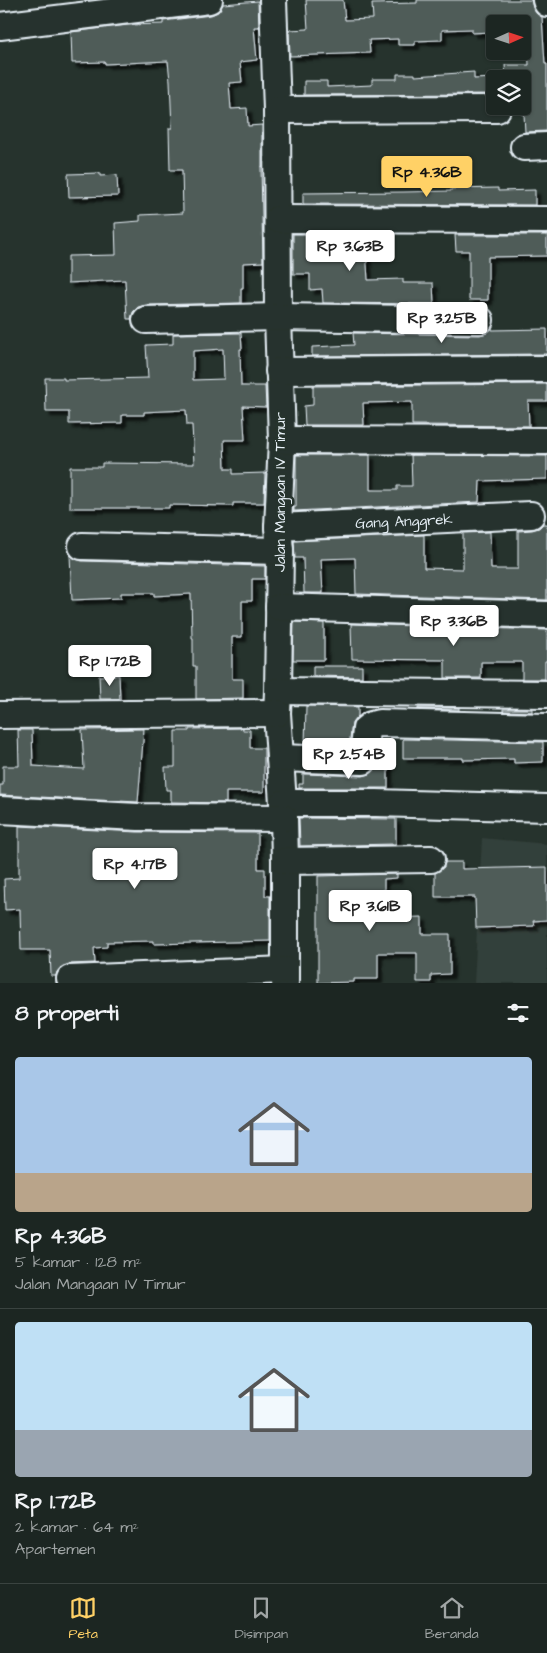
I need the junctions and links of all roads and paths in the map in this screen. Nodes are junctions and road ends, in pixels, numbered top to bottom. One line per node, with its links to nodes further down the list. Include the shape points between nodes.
1 (209, 0): 3 (street)
2 (272, 0): 5 (street, Jalan Mangaan IV Timur)
3 (0, 26)
4 (486, 109): 5 (street)
5 (278, 110): 6 (street, Jalan Mangaan IV Timur)
6 (278, 218): 7 (street); 8 (street, Jalan Mangaan IV Timur)
7 (547, 220)
8 (278, 317): 9 (street); 10 (street); 12 (street, Jalan Mangaan IV Timur)
9 (146, 320)
10 (480, 320)
11 (547, 369): 12 (street)
12 (279, 371): 13 (street, Jalan Mangaan IV Timur)
13 (282, 440): 14 (street); 16 (street, Jalan Mangaan IV Timur)
14 (547, 441)
15 (531, 515): 16 (street, Gang Anggrek)
16 (279, 539): 17 (street, Gang Anggrek); 18 (street, Jalan Mangaan IV Timur)
17 (82, 546)
18 (279, 607): 19 (street); 21 (street, Jalan Mangaan IV Timur)
19 (547, 615)
20 (547, 694): 21 (street)
21 (278, 702): 22 (street); 24 (street, Jalan Mangaan IV Timur)
22 (0, 716)
23 (547, 727): 24 (street, via 379,723 366,729 363,762)
24 (280, 758): 27 (street, Jalan Mangaan IV Timur)
25 (547, 808): 27 (street, via 376,803)
26 (0, 810): 27 (street, via 138,817)
27 (283, 811): 29 (street, Jalan Mangaan IV Timur)
28 (430, 859): 29 (street)
29 (285, 861): 30 (street, Jalan Mangaan IV Timur)
30 (286, 977): 31 (street)
31 (70, 979)

